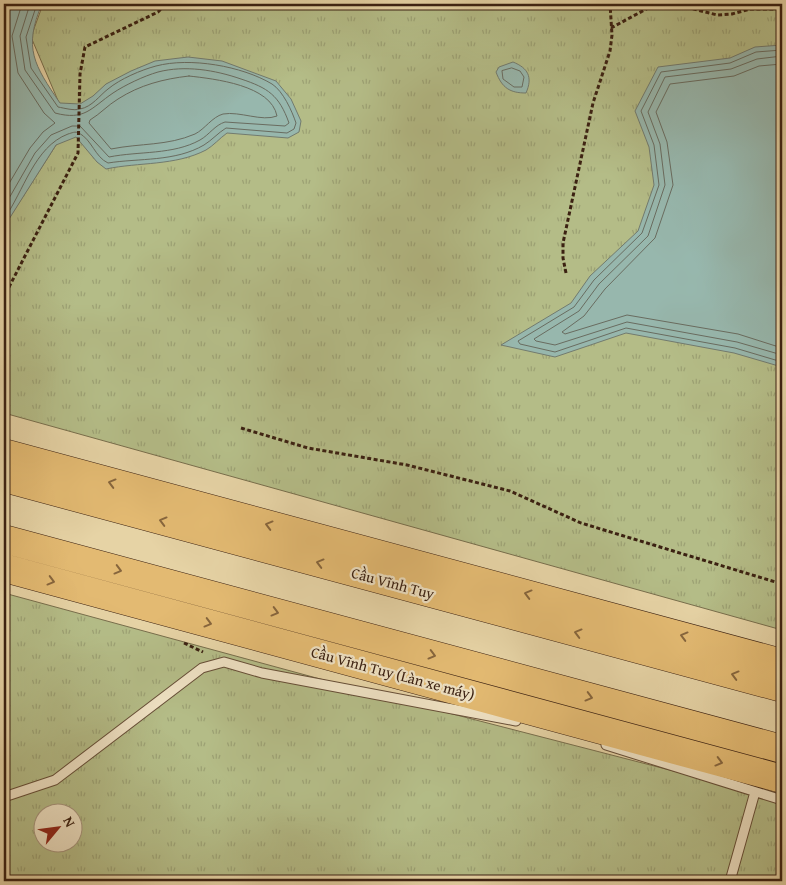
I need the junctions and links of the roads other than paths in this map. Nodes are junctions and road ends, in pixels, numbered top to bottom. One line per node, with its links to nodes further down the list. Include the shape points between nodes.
1 (4, 454): 5 (highway, one-way to 1)
2 (4, 478): 6 (highway, Cầu Vĩnh Tuy, one-way to 2)
3 (4, 539): 9 (highway, one-way to 9)
4 (4, 568): 10 (highway, Cầu Vĩnh Tuy (Làn xe máy), one-way to 10)
5 (782, 663)
6 (782, 688)
7 (525, 723): 12 (lane, via 262,673 224,662 202,668 55,780)
8 (595, 742): 11 (lane)
9 (782, 749)
10 (782, 778)
11 (754, 792): 13 (lane); 14 (lane)
12 (4, 797)
13 (782, 800)
14 (730, 881)

